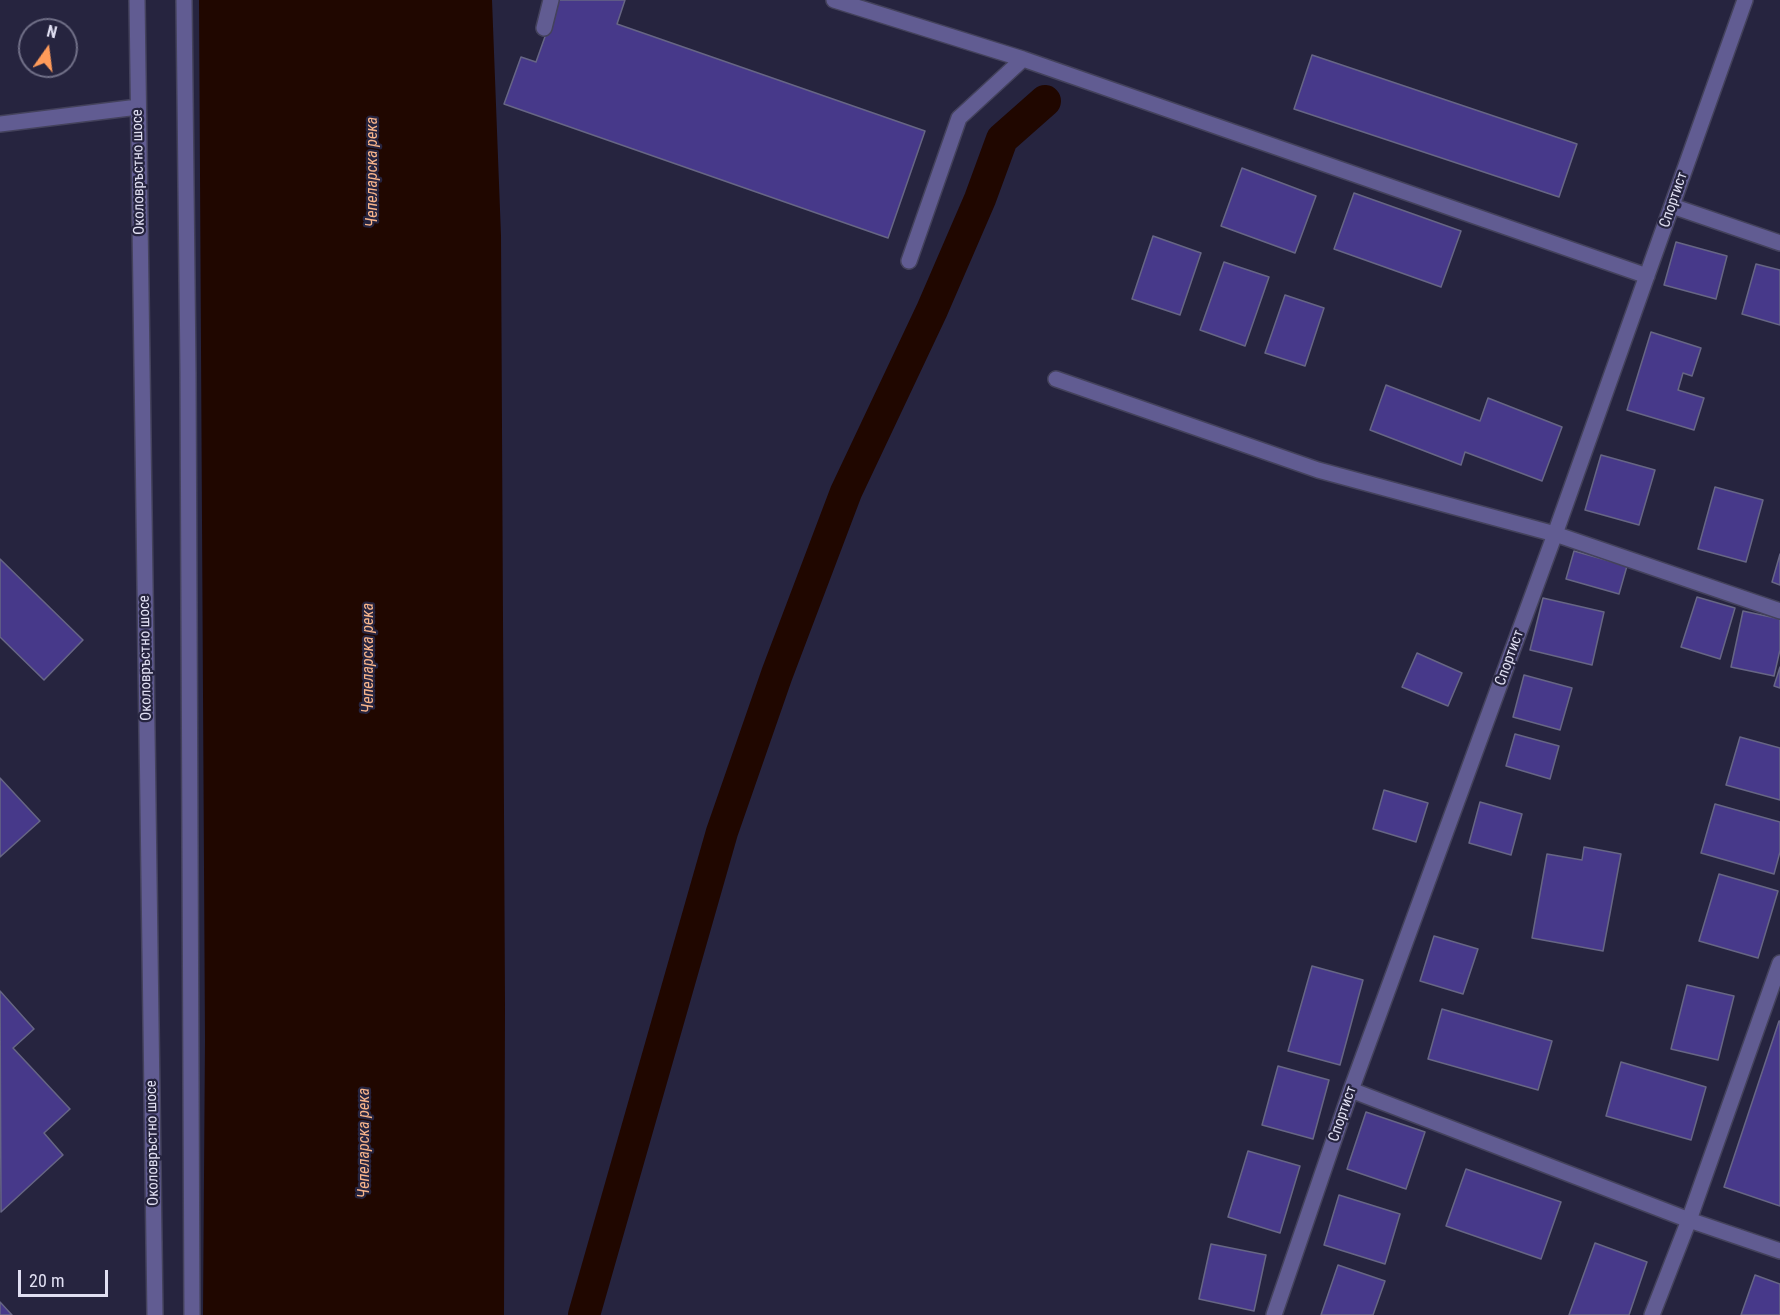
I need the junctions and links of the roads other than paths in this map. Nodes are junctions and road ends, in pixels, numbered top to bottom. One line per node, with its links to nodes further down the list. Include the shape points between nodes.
1 (137, 0): 8 (street, Околовръстно шосе)
2 (184, 0): 22 (street)
3 (551, 0): 6 (street)
4 (834, 0): 7 (street)
5 (1745, 0): 10 (street, Спортист)
6 (544, 28)
7 (1023, 59): 12 (street, via 959,118); 13 (street)
8 (138, 107): 9 (street); 21 (street, Околовръстно шосе)
9 (0, 124)
10 (1672, 206): 11 (street); 13 (street, Спортист)
11 (1780, 243)
12 (909, 261)
13 (1647, 276): 15 (street, Спортист)
14 (1056, 379): 15 (street, via 1318,470)
15 (1555, 534): 16 (street); 18 (street, Спортист)
16 (1780, 611)
17 (1780, 963): 19 (street)
18 (1352, 1090): 19 (street); 23 (street, Спортист)
19 (1689, 1220): 20 (street); 24 (street)
20 (1780, 1251)
21 (155, 1315)
22 (192, 1315)
23 (1274, 1315)
24 (1652, 1315)

